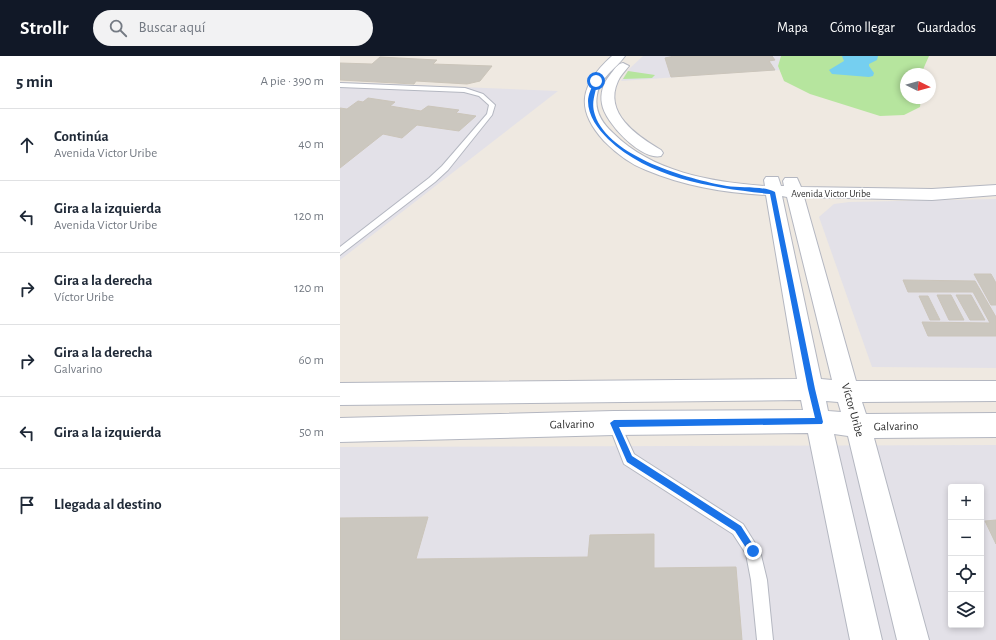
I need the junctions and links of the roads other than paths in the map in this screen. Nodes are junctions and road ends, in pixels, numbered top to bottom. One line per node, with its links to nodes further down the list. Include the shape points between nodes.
1 (619, 56): 5 (street, Avenida Victor Uribe, via 600,75 593,87 590,101 593,116 610,140 638,159 673,174 728,188)
2 (634, 56): 5 (street, Avenida Victor Uribe, via 616,74 609,88 610,113 623,130 648,149 674,161)
3 (340, 85): 7 (lane, via 465,90 482,95 492,105 490,114 445,168)
4 (996, 175): 5 (street, Avenida Victor Uribe, via 982,179 944,182)
5 (783, 187): 6 (street, Avenida Victor Uribe, via 941,194); 8 (street); 11 (street, Víctor Uribe)
6 (996, 190)
7 (340, 252)
8 (811, 389): 10 (street); 11 (street); 13 (street)
9 (996, 391): 11 (street)
10 (439, 392): 12 (street); 17 (street)
11 (847, 392): 16 (street, Víctor Uribe)
12 (340, 394)
13 (820, 422): 14 (street, Galvarino); 16 (street, Galvarino); 20 (street)
14 (614, 423): 17 (street, Galvarino); 19 (lane, via 629,459 738,528 753,551 759,580)
15 (996, 425): 16 (street, Galvarino)
16 (858, 426): 21 (street, Víctor Uribe)
17 (427, 428): 18 (street, Galvarino)
18 (340, 430)
19 (765, 640)
20 (866, 640)
21 (912, 640)

